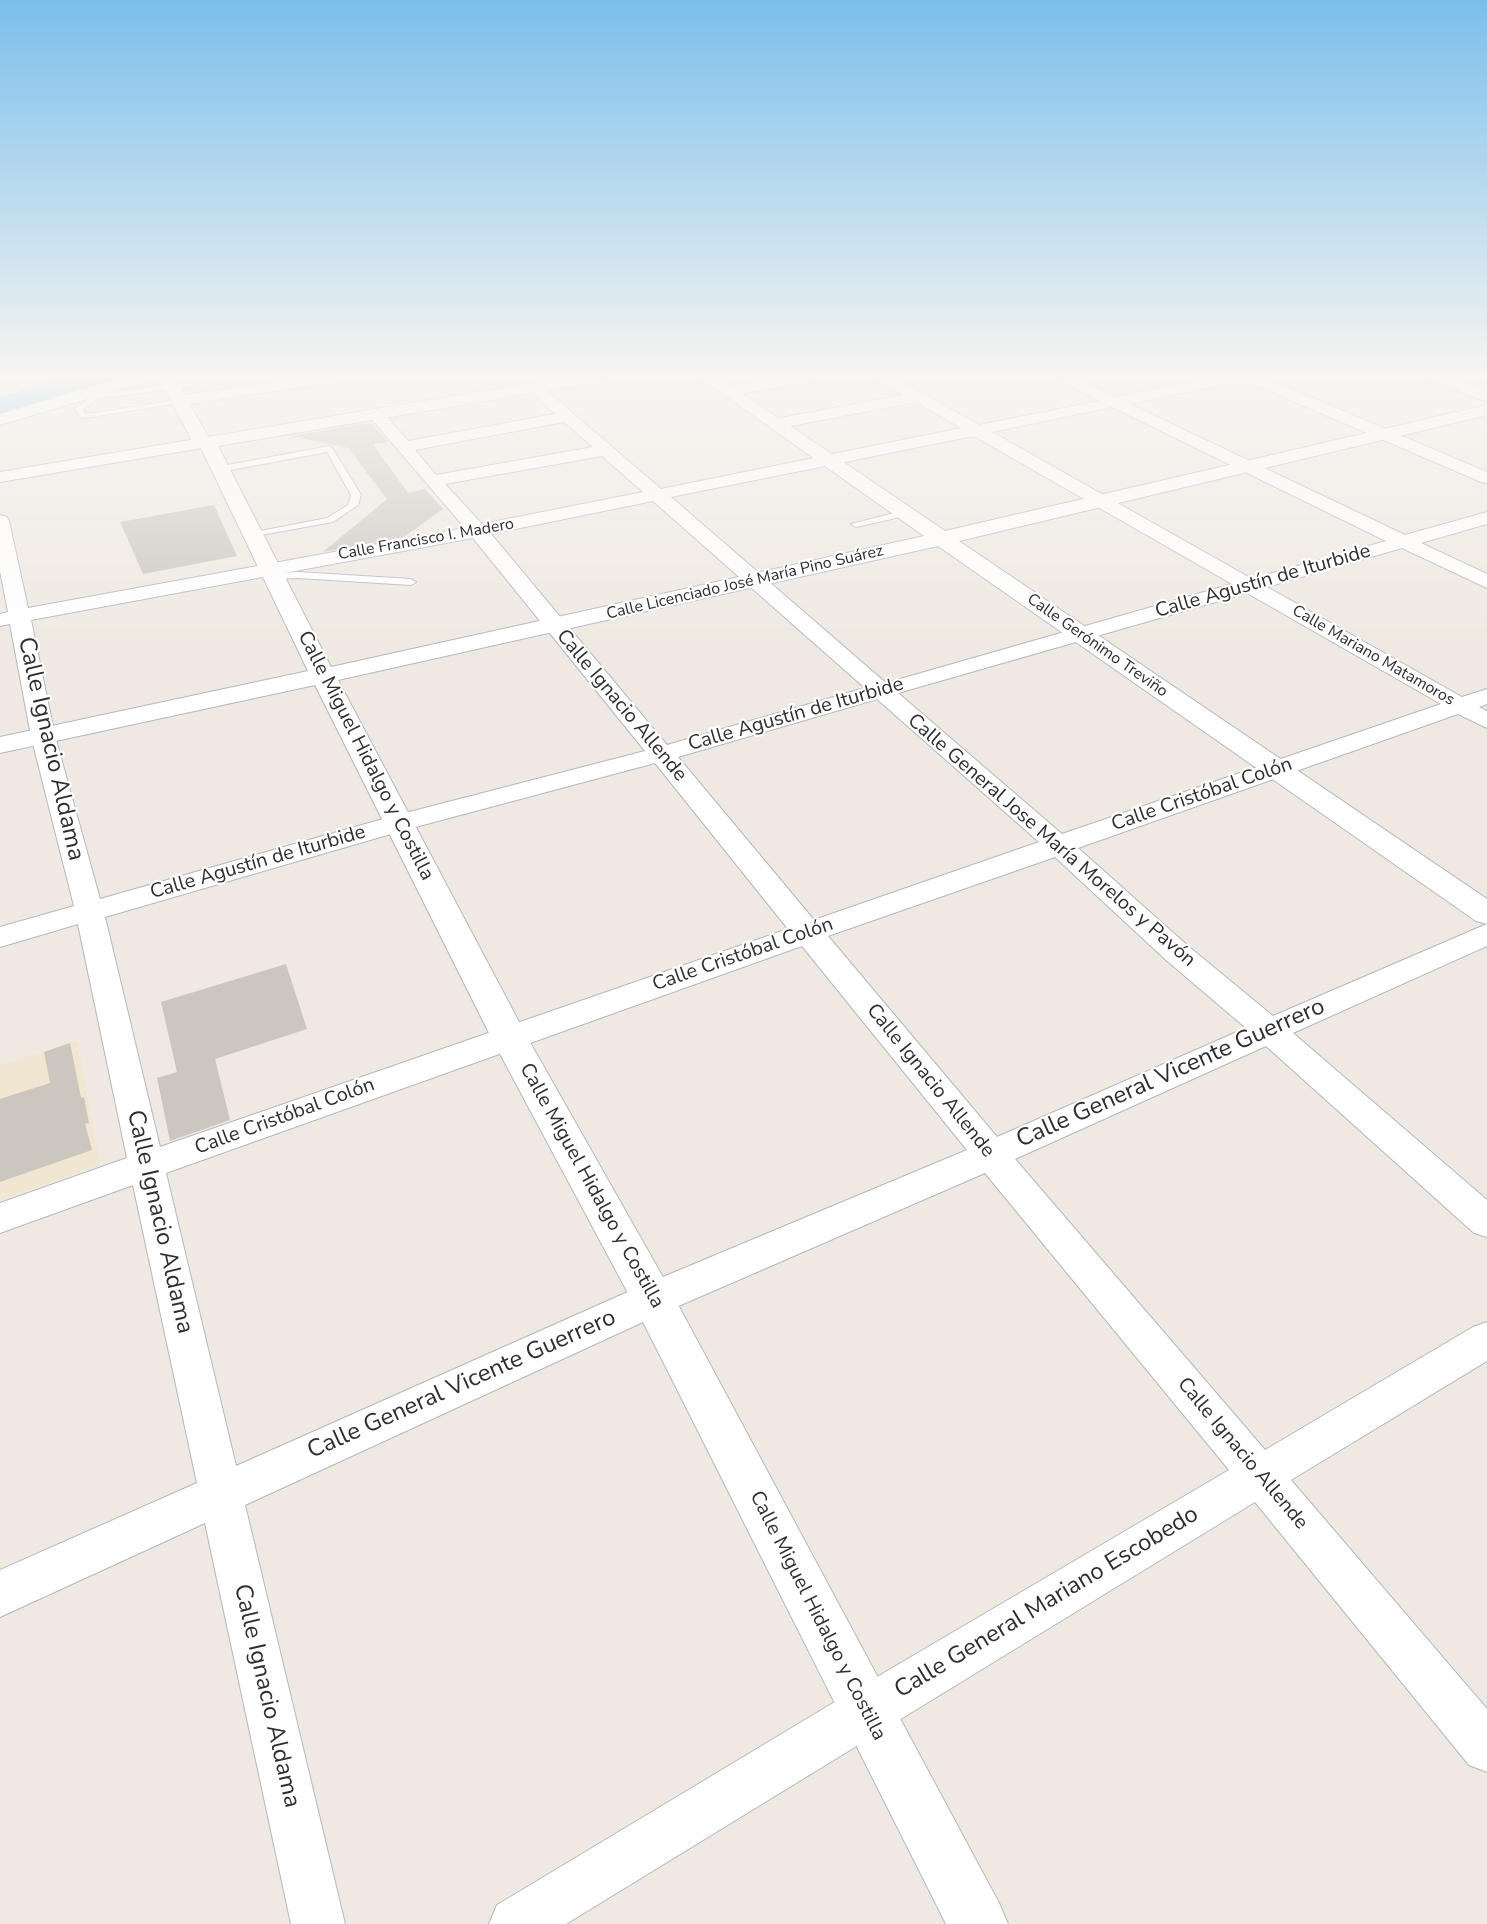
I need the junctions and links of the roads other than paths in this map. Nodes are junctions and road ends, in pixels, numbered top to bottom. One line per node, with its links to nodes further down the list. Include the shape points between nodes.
1 (62, 467): 13 (street)
2 (232, 467): 12 (lane)
3 (339, 467): 25 (lane, via 356,495 355,503)
4 (420, 467): 15 (street, Calle Ignacio Allende)
5 (512, 467): 15 (street)
6 (625, 467): 16 (street, Calle General Jose María Morelos y Pavón)
7 (796, 467): 16 (street, Calle Francisco I. Madero)
8 (839, 467): 18 (street, Calle Gerónimo Treviño)
9 (1041, 467): 17 (street, Calle Mariano Matamoros)
10 (1248, 467): 17 (street, Calle Licenciado José María Pino Suárez); 24 (street)
11 (1460, 467): 14 (street)
12 (220, 469): 25 (street, Calle Miguel Hidalgo y Costilla)
13 (0, 477)
14 (1487, 478)
15 (432, 481): 22 (street, Calle Ignacio Allende)
16 (658, 495): 22 (street, Calle Francisco I. Madero); 26 (street, Calle General Jose María Morelos y Pavón)
17 (1102, 501): 23 (street, Calle Licenciado José María Pino Suárez); 29 (street, Calle Mariano Matamoros)
18 (906, 513): 21 (lane); 23 (street, Calle Gerónimo Treviño)
19 (1487, 518): 24 (street, Calle Agustín de Iturbide)
20 (0, 521): 30 (street, Calle Ignacio Aldama)
21 (856, 524)
22 (478, 531): 25 (street, Calle Francisco I. Madero); 31 (street, Calle Ignacio Allende)
23 (944, 538): 26 (street, Calle Licenciado José María Pino Suárez); 32 (street, Calle Gerónimo Treviño)
24 (1404, 542): 28 (street); 29 (street, Calle Agustín de Iturbide)
25 (265, 560): 27 (lane, via 298,575); 30 (street, Calle Francisco I. Madero); 33 (street, Calle Miguel Hidalgo y Costilla)
26 (757, 580): 31 (street, Calle Licenciado José María Pino Suárez); 34 (street, Calle General Jose María Morelos y Pavón)
27 (411, 582)
28 (1487, 582)
29 (1249, 585): 32 (street, Calle Agustín de Iturbide); 35 (street, Calle Mariano Matamoros)
30 (10, 618): 37 (street, Calle Ignacio Aldama)
31 (555, 626): 33 (street, Calle Licenciado José María Pino Suárez); 39 (street, Calle Ignacio Allende)
32 (1080, 634): 34 (street, Calle Agustín de Iturbide); 40 (street, Calle Gerónimo Treviño)
33 (323, 676): 37 (street, Calle Licenciado José María Pino Suárez); 41 (street, Calle Miguel Hidalgo y Costilla)
34 (881, 691): 39 (street, Calle Agustín de Iturbide); 42 (street, Calle General Jose María Morelos y Pavón)
35 (1474, 701): 36 (street, Calle Mariano Matamoros); 40 (street, Calle Cristóbal Colón)
36 (1487, 721)
37 (43, 736): 38 (street, Calle Licenciado José María Pino Suárez); 43 (street, Calle Ignacio Aldama)
38 (0, 745)
39 (661, 754): 41 (street, Calle Agustín de Iturbide); 45 (street, Calle Ignacio Allende)
40 (1276, 770): 42 (street, Calle Cristóbal Colón); 44 (street, Calle Gerónimo Treviño)
41 (399, 823): 43 (street, Calle Agustín de Iturbide); 49 (street, Calle Miguel Hidalgo y Costilla)
42 (1058, 845): 45 (street, Calle Cristóbal Colón); 48 (street, Calle General Jose María Morelos y Pavón)
43 (89, 912): 47 (street, Calle Agustín de Iturbide); 51 (street, Calle Ignacio Aldama)
44 (1487, 914)
45 (808, 933): 49 (street, Calle Cristóbal Colón); 50 (street, Calle Ignacio Allende)
46 (1487, 934): 48 (street, Calle General Vicente Guerrero)
47 (0, 937)
48 (1269, 1030): 50 (street, Calle General Vicente Guerrero); 53 (street, Calle General Jose María Morelos y Pavón)
49 (509, 1037): 51 (street, Calle Cristóbal Colón); 54 (street, Calle Miguel Hidalgo y Costilla)
50 (991, 1155): 54 (street, Calle General Vicente Guerrero); 56 (street, Calle Ignacio Allende)
51 (146, 1166): 52 (street, Calle Cristóbal Colón); 57 (street, Calle Ignacio Aldama)
52 (0, 1218)
53 (1487, 1222)
54 (653, 1299): 57 (street, Calle General Vicente Guerrero); 59 (street, Calle Miguel Hidalgo y Costilla)
55 (1487, 1340): 56 (street, Calle General Mariano Escobedo)
56 (1262, 1476): 59 (street, Calle General Mariano Escobedo); 60 (street, Calle Ignacio Allende)
57 (220, 1494): 58 (street, Calle General Vicente Guerrero); 61 (street, Calle Ignacio Aldama)
58 (0, 1594)
59 (865, 1711): 62 (street, Calle General Mariano Escobedo); 63 (street, Calle Miguel Hidalgo y Costilla)
60 (1487, 1747)
61 (318, 1924)
62 (516, 1924)
63 (978, 1924)

